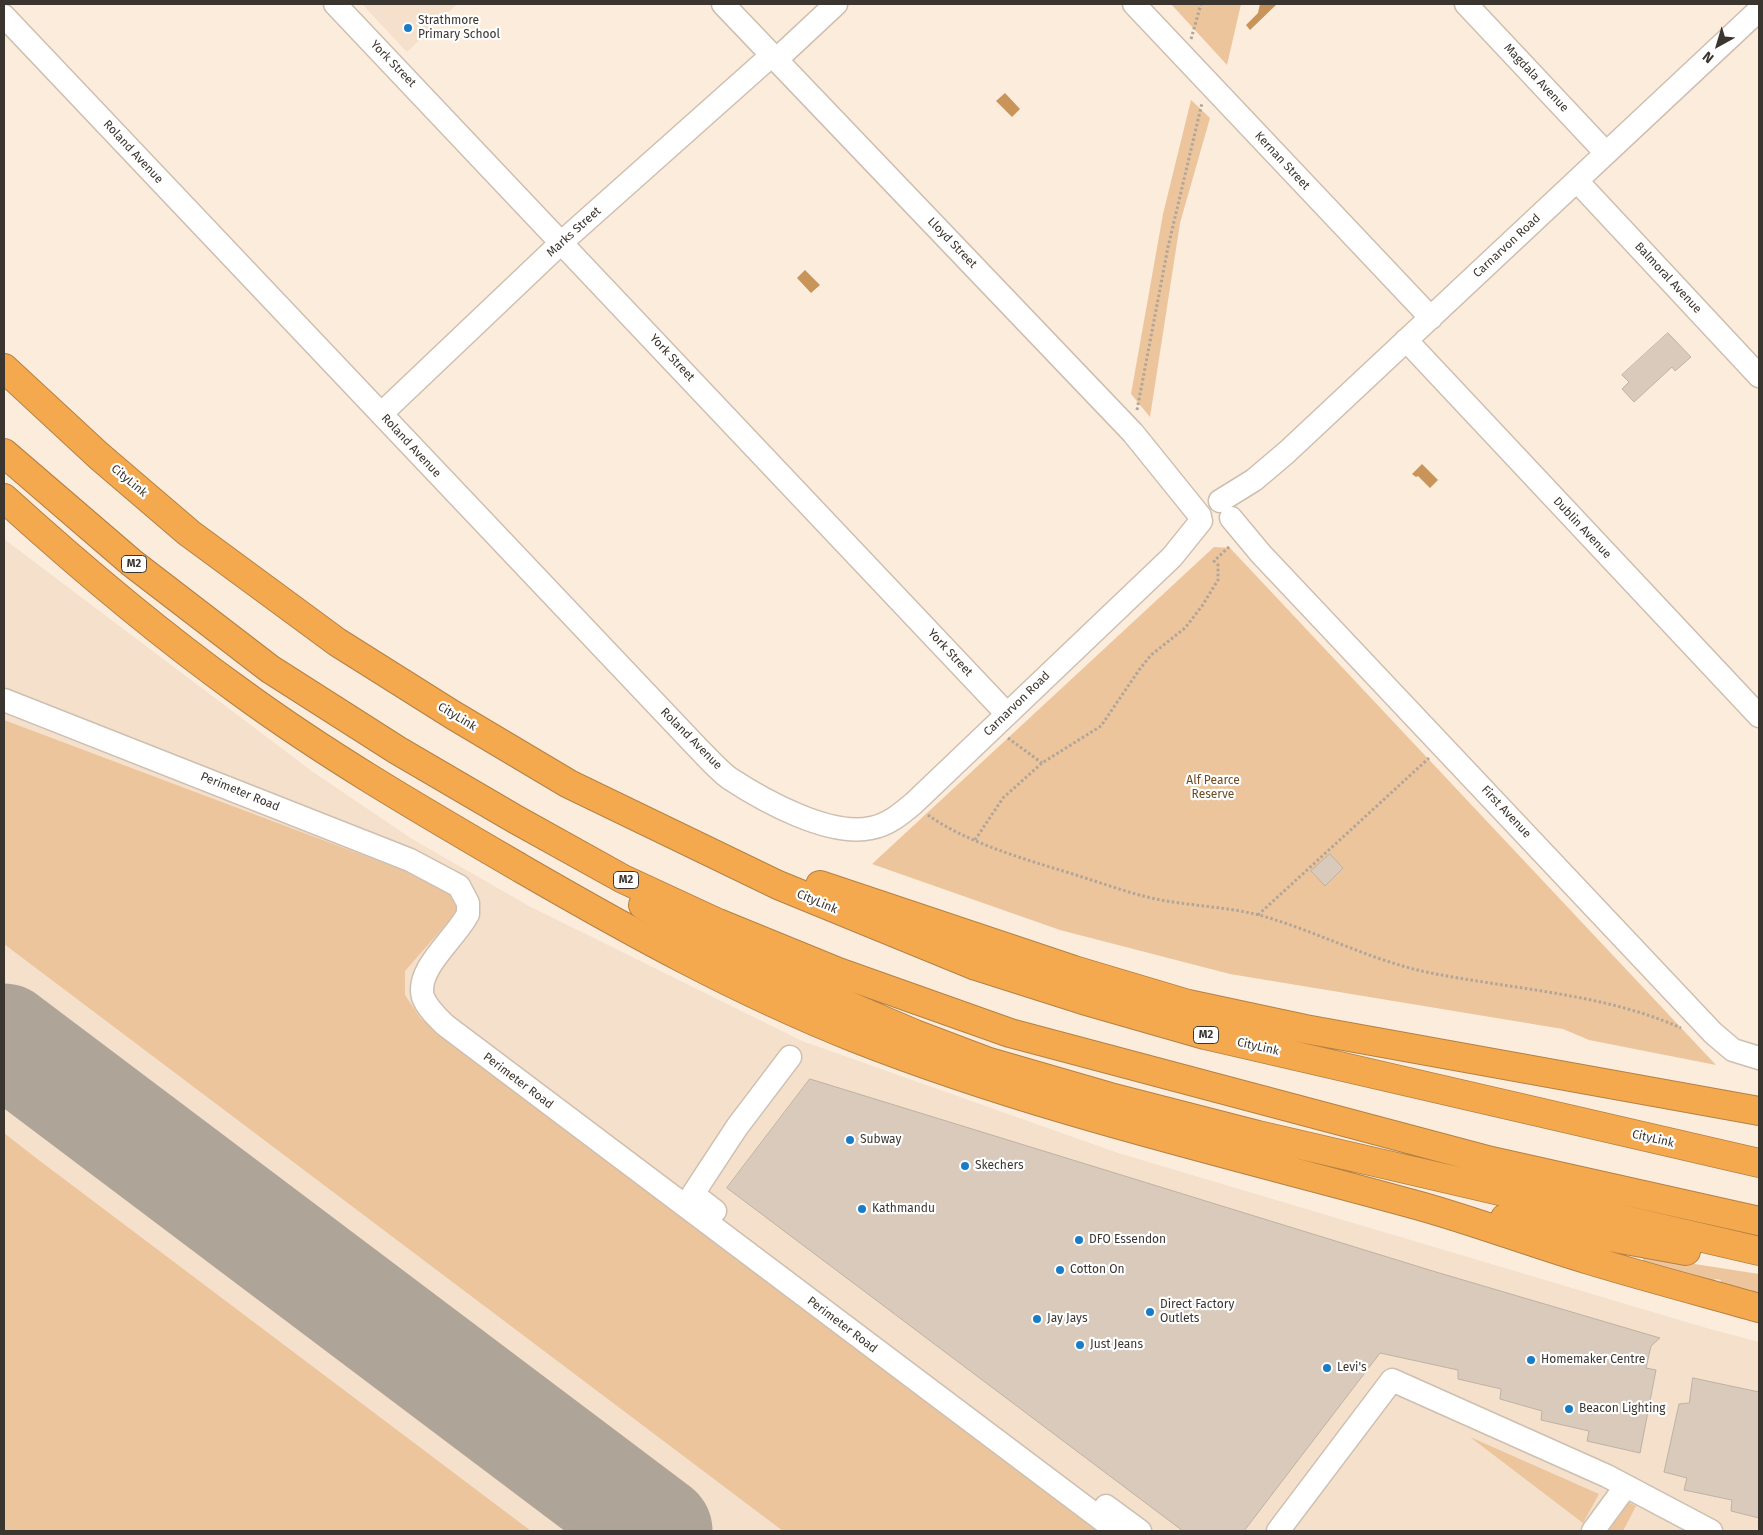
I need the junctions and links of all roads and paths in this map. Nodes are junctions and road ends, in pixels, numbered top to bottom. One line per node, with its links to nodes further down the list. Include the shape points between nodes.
1 (335, 4): 14 (street, York Street)
2 (723, 4): 9 (street, Lloyd Street)
3 (836, 4): 9 (street, Marks Street)
4 (1134, 4): 10 (street, Kernan Street)
5 (1201, 4): 10 (path)
6 (1466, 4): 12 (street, Magdala Avenue)
7 (4, 16): 19 (street, Roland Avenue)
8 (1756, 22): 12 (street, Carnarvon Road)
9 (774, 57): 14 (street, Marks Street); 20 (street, Lloyd Street)
10 (1186, 58): 11 (street, Kernan Street)
11 (1208, 81): 15 (street, Kernan Street); 20 (path, via 1168,247)
12 (1606, 153): 13 (street, Carnarvon Road)
13 (1577, 181): 15 (street, Carnarvon Road); 18 (street, Balmoral Avenue)
14 (562, 242): 19 (street, Marks Street); 26 (street, York Street)
15 (1430, 318): 16 (street, Carnarvon Road)
16 (1406, 340): 23 (street, Carnarvon Road, via 1254,480); 25 (street, Dublin Avenue)
17 (4, 368): 32 (highway, CityLink / M2, via 189,533 337,642 569,784)
18 (1759, 376)
19 (381, 414): 31 (street, Roland Avenue, via 728,777 827,827)
20 (1133, 433): 23 (street, Lloyd Street, via 1178,485)
21 (4, 452): 30 (highway, M2, via 132,563 270,669)
22 (4, 498): 40 (highway, via 155,627 240,692 324,750 407,803 726,982 856,1038 940,1069 1128,1129)
23 (1218, 519): 26 (street, Carnarvon Road, via 1172,557); 27 (street, First Avenue, via 1261,554); 28 (path, via 1214,561 1218,566 1218,580 1202,606 1185,628 1151,655 1101,726)
24 (4, 700): 46 (street, Perimeter Road, via 365,842 444,876 459,886 466,895 468,914 429,968 422,987 429,1009 445,1026)
25 (1759, 716)
26 (1000, 720): 28 (path); 29 (street, Carnarvon Road)
27 (1443, 745): 34 (path); 35 (street, First Avenue)
28 (1042, 763): 33 (path, via 1003,798)
29 (914, 803): 31 (street, Carnarvon Road, via 895,819 873,828); 33 (path, via 937,821)
30 (515, 820): 41 (highway, M2, via 623,879 718,923 838,972 1010,1033 1491,1161); 42 (highway, via 637,902 742,960 990,1062 1258,1136)
31 (850, 830)
32 (676, 837): 38 (highway, via 1074,970 1188,1004 1305,1029); 39 (highway, CityLink / M2, via 877,927 976,966 1083,1000 1205,1035)
33 (975, 840): 34 (path, via 1159,900)
34 (1258, 915): 35 (path, via 1374,957 1430,973 1530,988 1653,1016 1706,1039)
35 (1713, 1033): 37 (street, First Avenue, via 1733,1050)
36 (790, 1057): 47 (street, via 737,1127 693,1194)
37 (1759, 1058)
38 (1759, 1111)
39 (1759, 1163)
40 (1426, 1208): 43 (highway, via 1509,1218 1678,1250); 44 (highway, via 1592,1261)
41 (1759, 1221)
42 (1759, 1251)
43 (1759, 1258)
44 (1759, 1308)
45 (1626, 1486): 48 (street, via 1392,1380); 49 (street); 50 (street)
46 (1116, 1531)
47 (1140, 1531)
48 (1278, 1531)
49 (1593, 1531)
50 (1711, 1531)

